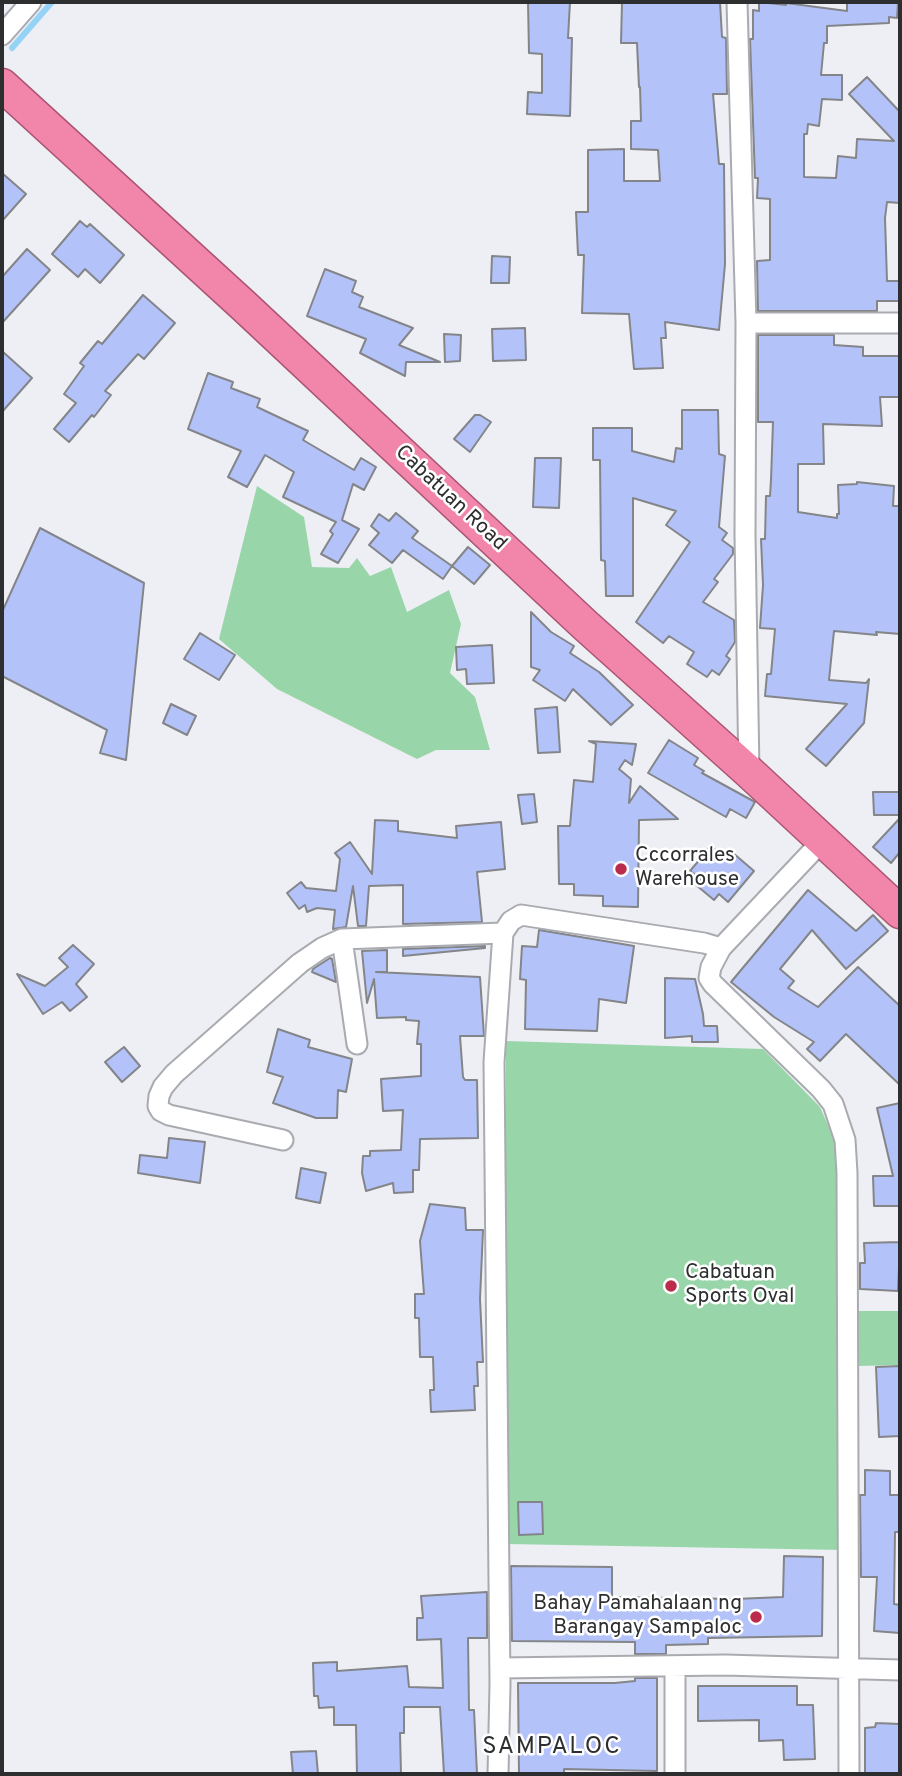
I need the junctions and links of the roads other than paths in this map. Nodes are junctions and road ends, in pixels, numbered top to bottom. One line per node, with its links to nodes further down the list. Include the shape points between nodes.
1 (31, 2): 3 (street)
2 (737, 2): 5 (street)
3 (2, 35)
4 (2, 85): 7 (highway, Cabatuan Road)
5 (746, 323): 6 (street); 7 (street)
6 (900, 323)
7 (749, 772): 8 (highway, Cabatuan Road)
8 (823, 840): 9 (highway, Cabatuan Road); 12 (street)
9 (900, 912)
10 (503, 933): 11 (street); 12 (street, via 522,915); 16 (street, via 494,1062)
11 (342, 939): 13 (street); 14 (street, via 290,971 174,1074 159,1096 158,1106 169,1115)
12 (720, 948): 17 (street, via 709,978 821,1089 833,1104 845,1140)
13 (357, 1044)
14 (283, 1140)
15 (675, 1667): 16 (street); 17 (street); 20 (street)
16 (500, 1668): 19 (street)
17 (848, 1669): 18 (street); 21 (street)
18 (900, 1670)
19 (498, 1774)
20 (676, 1774)
21 (849, 1774)

